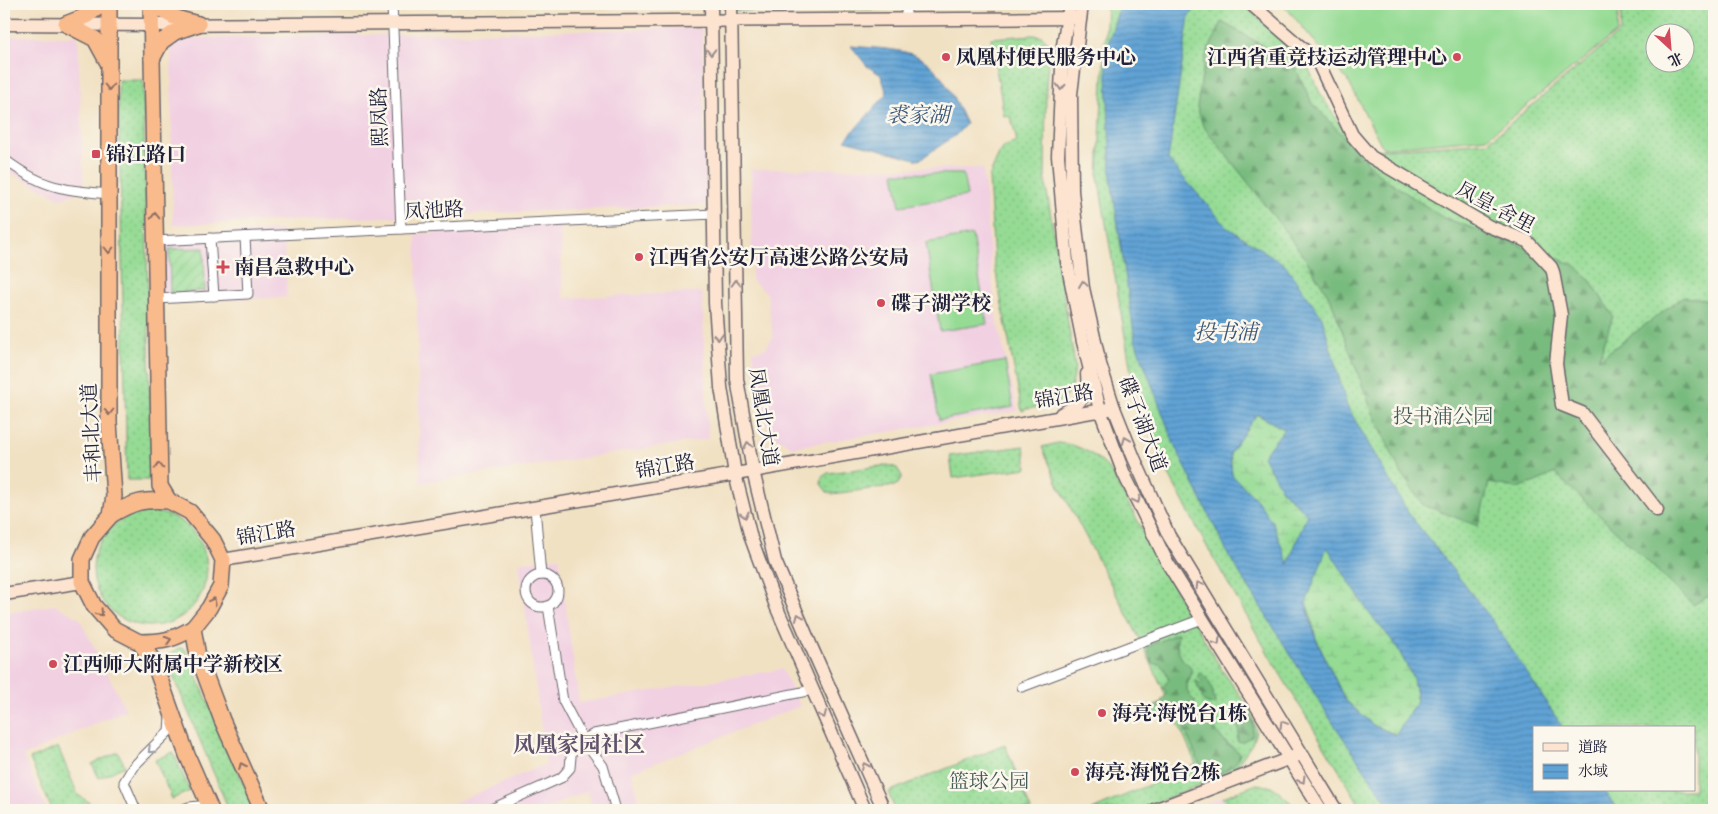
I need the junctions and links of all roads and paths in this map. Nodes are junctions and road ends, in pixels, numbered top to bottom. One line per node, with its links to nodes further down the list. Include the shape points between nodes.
1 (103, 4): 18 (highway)
2 (109, 4): 19 (highway, 丰和北大道)
3 (151, 4): 20 (highway)
4 (156, 4): 21 (highway, via 174,18)
5 (392, 4): 16 (street, 熙凤路)
6 (711, 4): 14 (main road, 凤凰北大道)
7 (731, 4): 15 (main road, 凤凰北大道)
8 (906, 4): 13 (street)
9 (1070, 4): 12 (main road, 碟子湖大道)
10 (1082, 4): 12 (main road, 碟子湖大道)
11 (1251, 4): 41 (main road, 凤皇-舍里, via 1318,62 1352,135 1370,157 1488,226 1526,241 1551,267 1561,316 1556,364 1562,404 1582,413)
12 (1074, 18): 13 (main road); 33 (main road, 碟子湖大道, one-way to 33, via 1063,45 1058,156 1067,262); 34 (main road, 碟子湖大道, one-way to 12, via 1100,364 1083,288 1072,191)
13 (906, 19): 15 (main road)
14 (710, 21): 15 (main road); 16 (main road); 26 (main road, 凤凰北大道, one-way to 26)
15 (731, 21): 37 (main road, 凤凰北大道, one-way to 15, via 737,379)
16 (392, 23): 21 (main road); 27 (street, 熙凤路)
17 (4, 24): 18 (main road)
18 (66, 24): 19 (main road); 23 (highway, via 95,39)
19 (109, 24): 20 (main road); 23 (highway, 丰和北大道)
20 (151, 24): 21 (main road); 22 (highway)
21 (198, 24): 22 (highway, via 175,32 161,42)
22 (152, 60): 30 (highway, one-way to 22)
23 (109, 64): 25 (highway, 丰和北大道, one-way to 25)
24 (4, 159): 25 (street, via 39,180 62,188)
25 (109, 194): 42 (highway, 丰和北大道, one-way to 42, via 109,422 114,496)
26 (714, 214): 27 (street, 凤池路); 38 (main road, 凤凰北大道, one-way to 38, via 715,303 721,387)
27 (401, 229): 28 (street, 凤池路)
28 (245, 237): 29 (street, 凤池路); 31 (street, via 248,294)
29 (210, 238): 30 (street, 凤池路); 31 (street)
30 (155, 241): 32 (highway)
31 (214, 296): 32 (street)
32 (156, 299): 39 (highway, one-way to 32, via 160,486)
33 (1083, 342): 35 (main road, 碟子湖大道); 36 (main road, via 1087,390 1079,403)
34 (1114, 408): 35 (main road, 锦江路); 55 (main road, 碟子湖大道, one-way to 34, via 1169,536)
35 (1100, 410): 36 (main road, 锦江路); 48 (main road, 碟子湖大道, one-way to 48, via 1124,474 1163,553)
36 (1048, 419): 37 (main road, 锦江路)
37 (753, 471): 38 (main road, 锦江路); 63 (main road, 凤凰北大道, one-way to 37, via 775,561)
38 (735, 474): 40 (main road, 锦江路); 52 (main road, 凤凰北大道, one-way to 52, via 751,538)
39 (169, 501): 42 (highway, via 131,503); 43 (highway, via 190,512 213,540)
40 (535, 508): 43 (main road, 锦江路); 44 (street)
41 (1658, 510)
42 (111, 515): 45 (highway, via 92,537 82,559)
43 (223, 560): 49 (highway, one-way to 43, via 221,586)
44 (541, 575): 47 (street, via 551,578 558,590 556,599); 47 (street, via 528,584 527,594 532,604)
45 (82, 582): 46 (main road); 50 (highway, one-way to 50, via 94,606 114,628)
46 (4, 594)
47 (548, 606): 54 (street, via 563,701)
48 (1202, 618): 51 (street); 55 (main road, 碟子湖大道, one-way to 55)
49 (193, 628): 50 (highway, one-way to 49, via 161,642 181,636); 59 (highway, one-way to 49, via 222,720 196,650)
50 (139, 642): 53 (highway, via 154,660)
51 (1022, 687)
52 (812, 690): 54 (street, via 594,734); 62 (main road, 凤凰北大道, one-way to 62)
53 (171, 709): 56 (highway); 57 (street, one-way to 57, via 169,731 133,767 124,782)
54 (583, 739): 60 (street, via 572,745 570,768 561,778); 61 (street, via 603,766)
55 (1295, 756): 64 (main road); 65 (main road, 碟子湖大道, one-way to 65); 66 (main road, 碟子湖大道)
56 (210, 808): 58 (street)
57 (136, 810)
58 (181, 810)
59 (262, 810)
60 (489, 810)
61 (616, 810)
62 (865, 810)
63 (884, 810)
64 (1154, 810)
65 (1321, 810)
66 (1336, 810)

